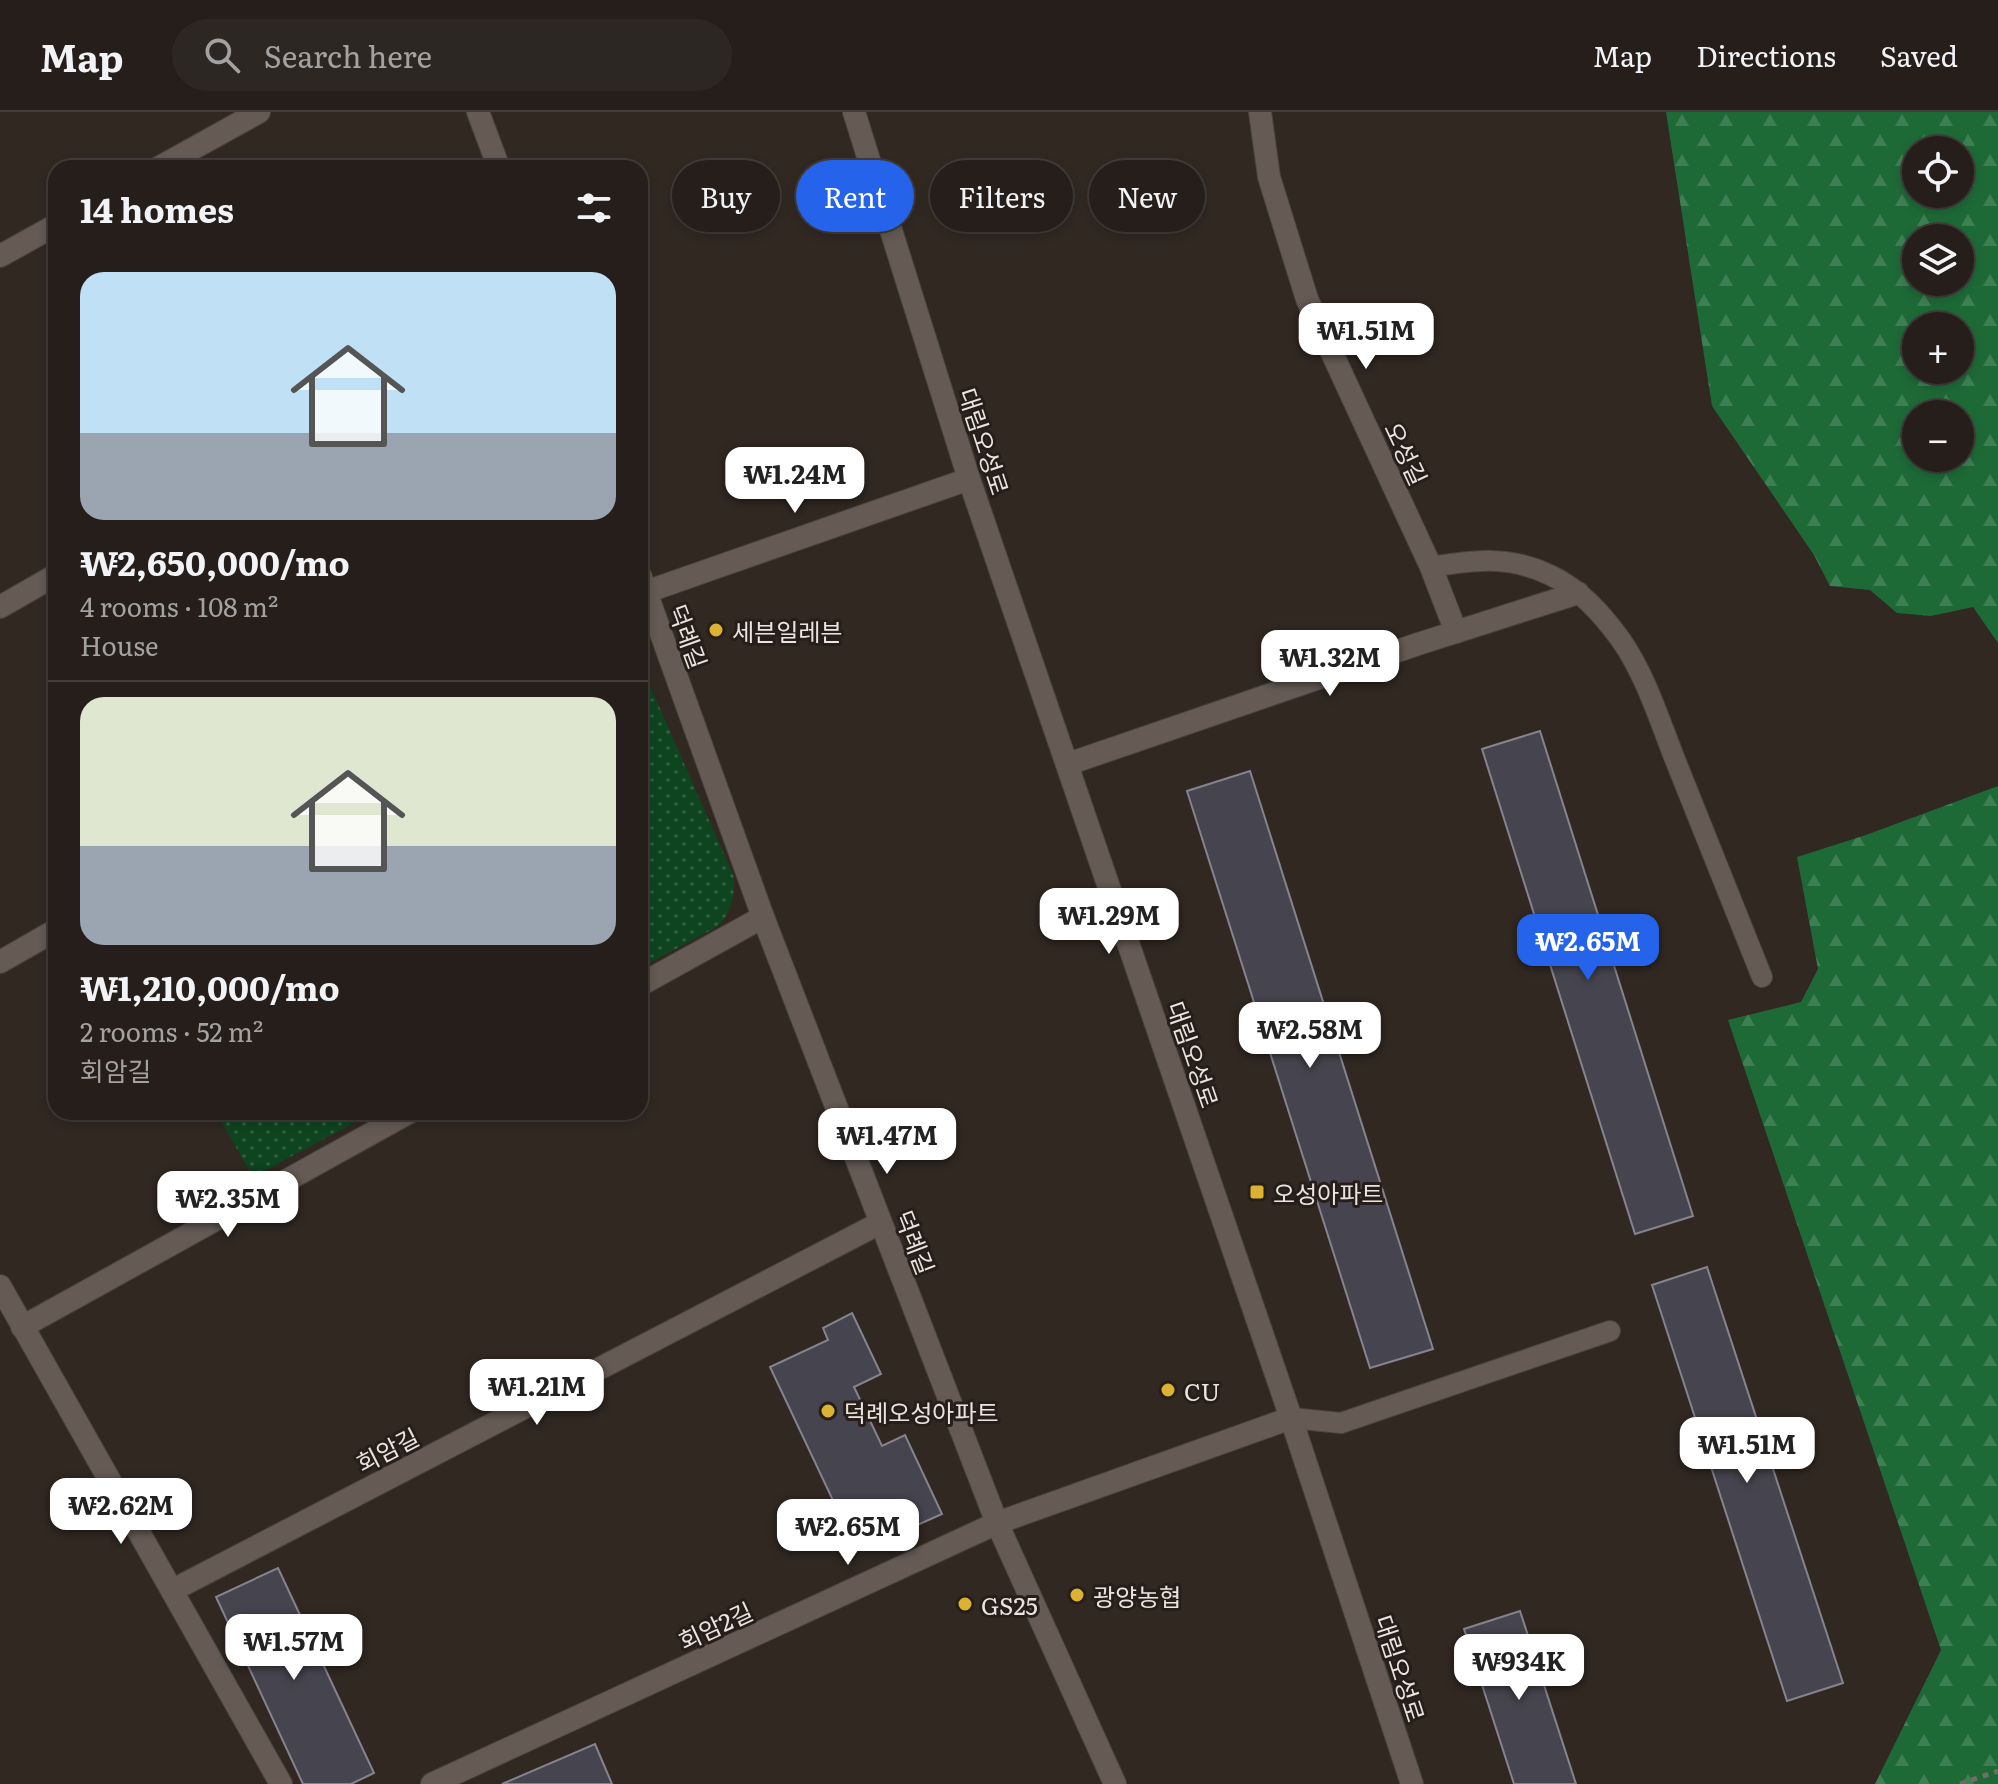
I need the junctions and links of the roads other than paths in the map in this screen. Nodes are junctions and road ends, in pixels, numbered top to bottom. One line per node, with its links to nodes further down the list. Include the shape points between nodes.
1 (259, 112): 5 (street)
2 (478, 112): 6 (street)
3 (854, 112): 9 (street, 대림오성로)
4 (1260, 112): 10 (street, 오성길, via 1269,177 1307,299)
5 (172, 160)
6 (496, 160)
7 (48, 229): 8 (street)
8 (0, 256)
9 (969, 479): 12 (street); 17 (street, 대림오성로)
10 (1431, 567): 13 (lane, via 1480,559 1511,562 1550,575); 16 (street, 오성길)
11 (48, 580): 15 (street)
12 (648, 585)
13 (1578, 593): 16 (street); 21 (lane, via 1623,643 1650,697)
14 (648, 603): 18 (street, 덕례길)
15 (0, 607)
16 (1456, 632): 17 (street)
17 (1068, 764): 28 (street, 대림오성로)
18 (763, 917): 22 (street); 24 (street, 덕례길)
19 (48, 935): 20 (street)
20 (0, 962)
21 (1762, 977)
22 (648, 981)
23 (396, 1120): 26 (street)
24 (880, 1223): 29 (street, 덕례길); 30 (street, 회암길)
25 (0, 1286): 26 (street)
26 (22, 1327): 30 (street)
27 (1610, 1331): 28 (lane, via 1341,1423)
28 (1291, 1418): 29 (street, 회암2길); 34 (street, 대림오성로)
29 (997, 1523): 32 (street, 회암2길); 33 (street, 덕례길)
30 (173, 1590): 31 (street)
31 (281, 1784)
32 (432, 1784)
33 (1115, 1784)
34 (1412, 1784)

